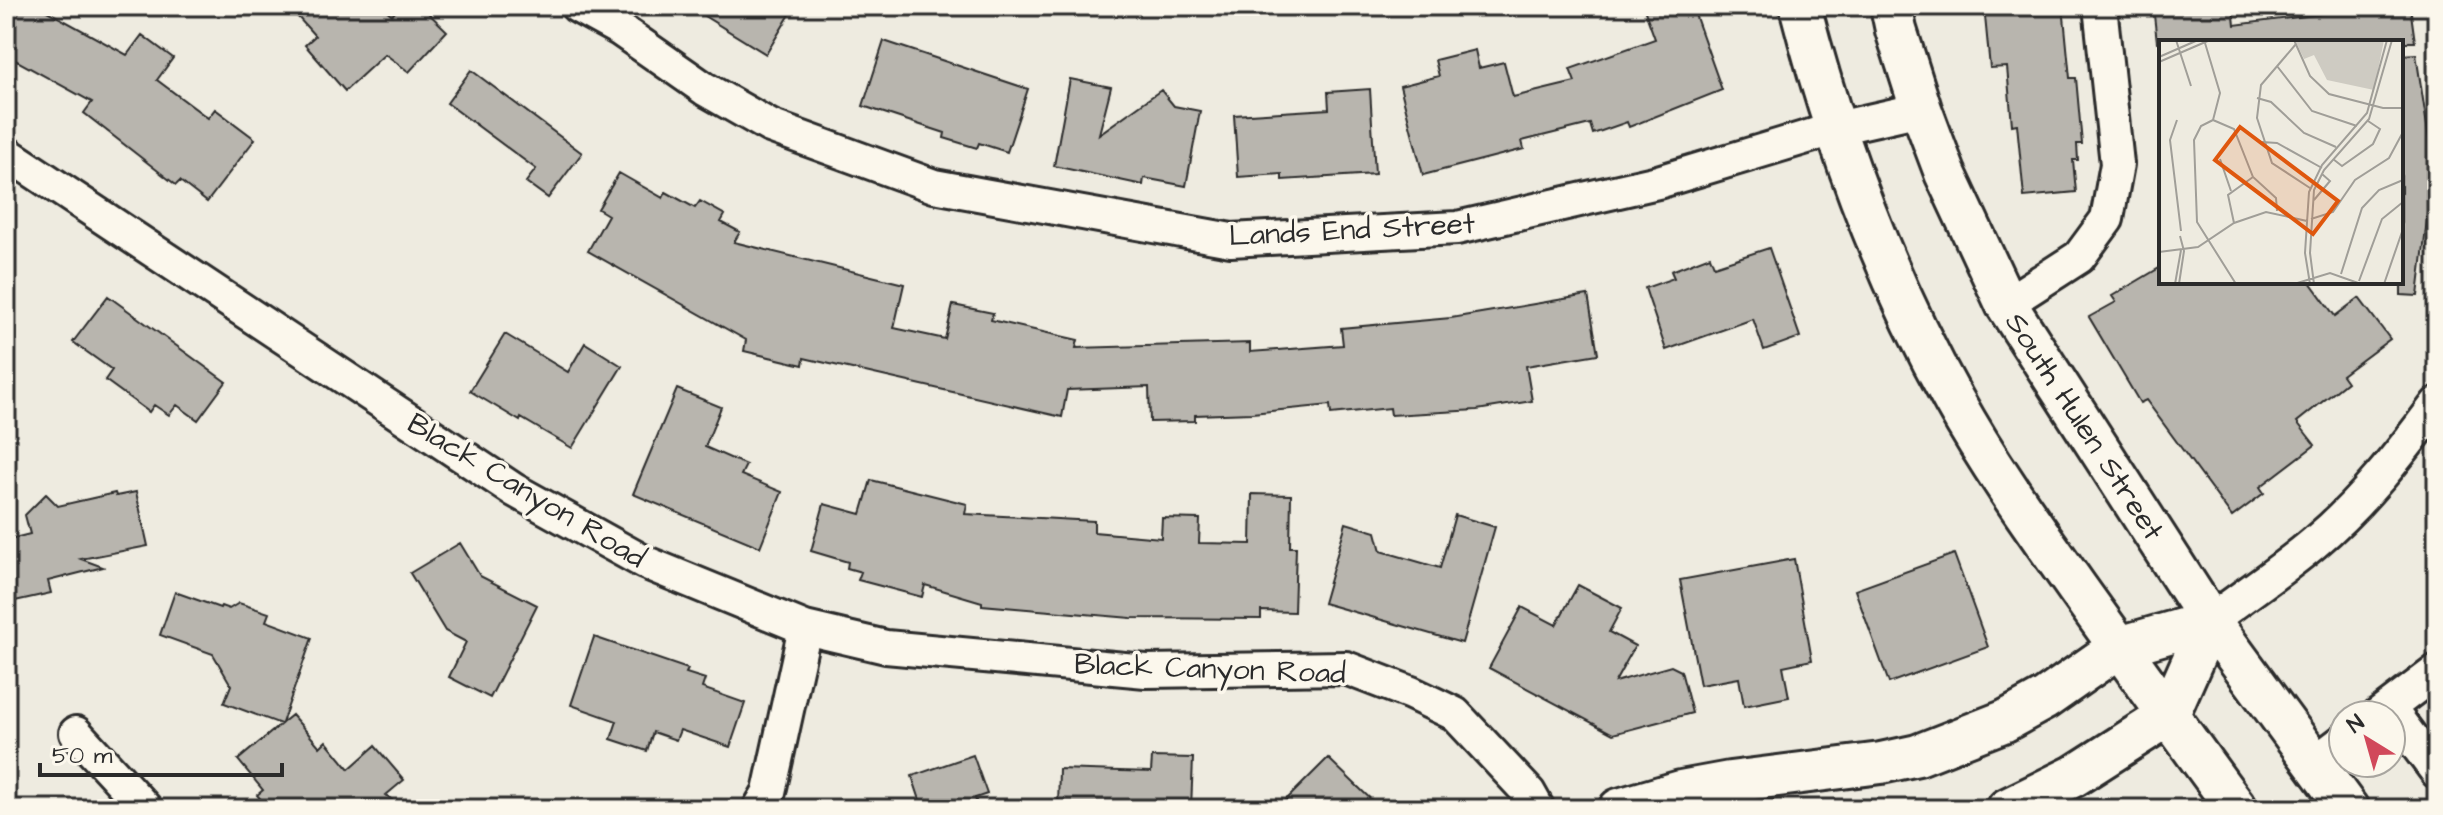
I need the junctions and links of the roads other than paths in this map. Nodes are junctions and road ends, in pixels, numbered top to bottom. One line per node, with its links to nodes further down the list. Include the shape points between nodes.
1 (577, 6): 6 (street, Lands End Street, via 770,126 934,186 1231,240 1457,228 1658,182)
2 (1800, 6): 6 (main road)
3 (1891, 6): 5 (main road, South Hulen Street)
4 (2100, 6): 8 (street, via 2117,164 2107,219 2079,257)
5 (1921, 109): 6 (street, Lands End Street); 8 (main road, South Hulen Street)
6 (1837, 128): 12 (main road, via 1891,275 1953,399 1997,475)
7 (6, 153): 11 (street, Black Canyon Road, via 514,490 644,562)
8 (2006, 304): 10 (main road, South Hulen Street)
9 (2437, 404): 10 (street, via 2340,520)
10 (2210, 621): 12 (main road); 15 (main road); 18 (main road, South Hulen Street)
11 (805, 628): 22 (street, via 769,792); 23 (street, Black Canyon Road, via 886,647 1146,671 1346,668 1455,714)
12 (2119, 647): 15 (main road); 24 (main road, via 2005,721 1918,755 1730,782)
13 (2437, 671): 14 (street)
14 (2401, 699)
15 (2168, 716): 25 (main road, via 2074,776); 26 (main road)
16 (76, 733): 21 (street)
17 (2407, 738): 19 (street)
18 (2327, 751)
19 (2437, 772)
20 (2337, 779): 27 (main road, South Hulen Street)
21 (146, 809)
22 (759, 809)
23 (1538, 809)
24 (1619, 809)
25 (2007, 809)
26 (2237, 809)
27 (2348, 809)

